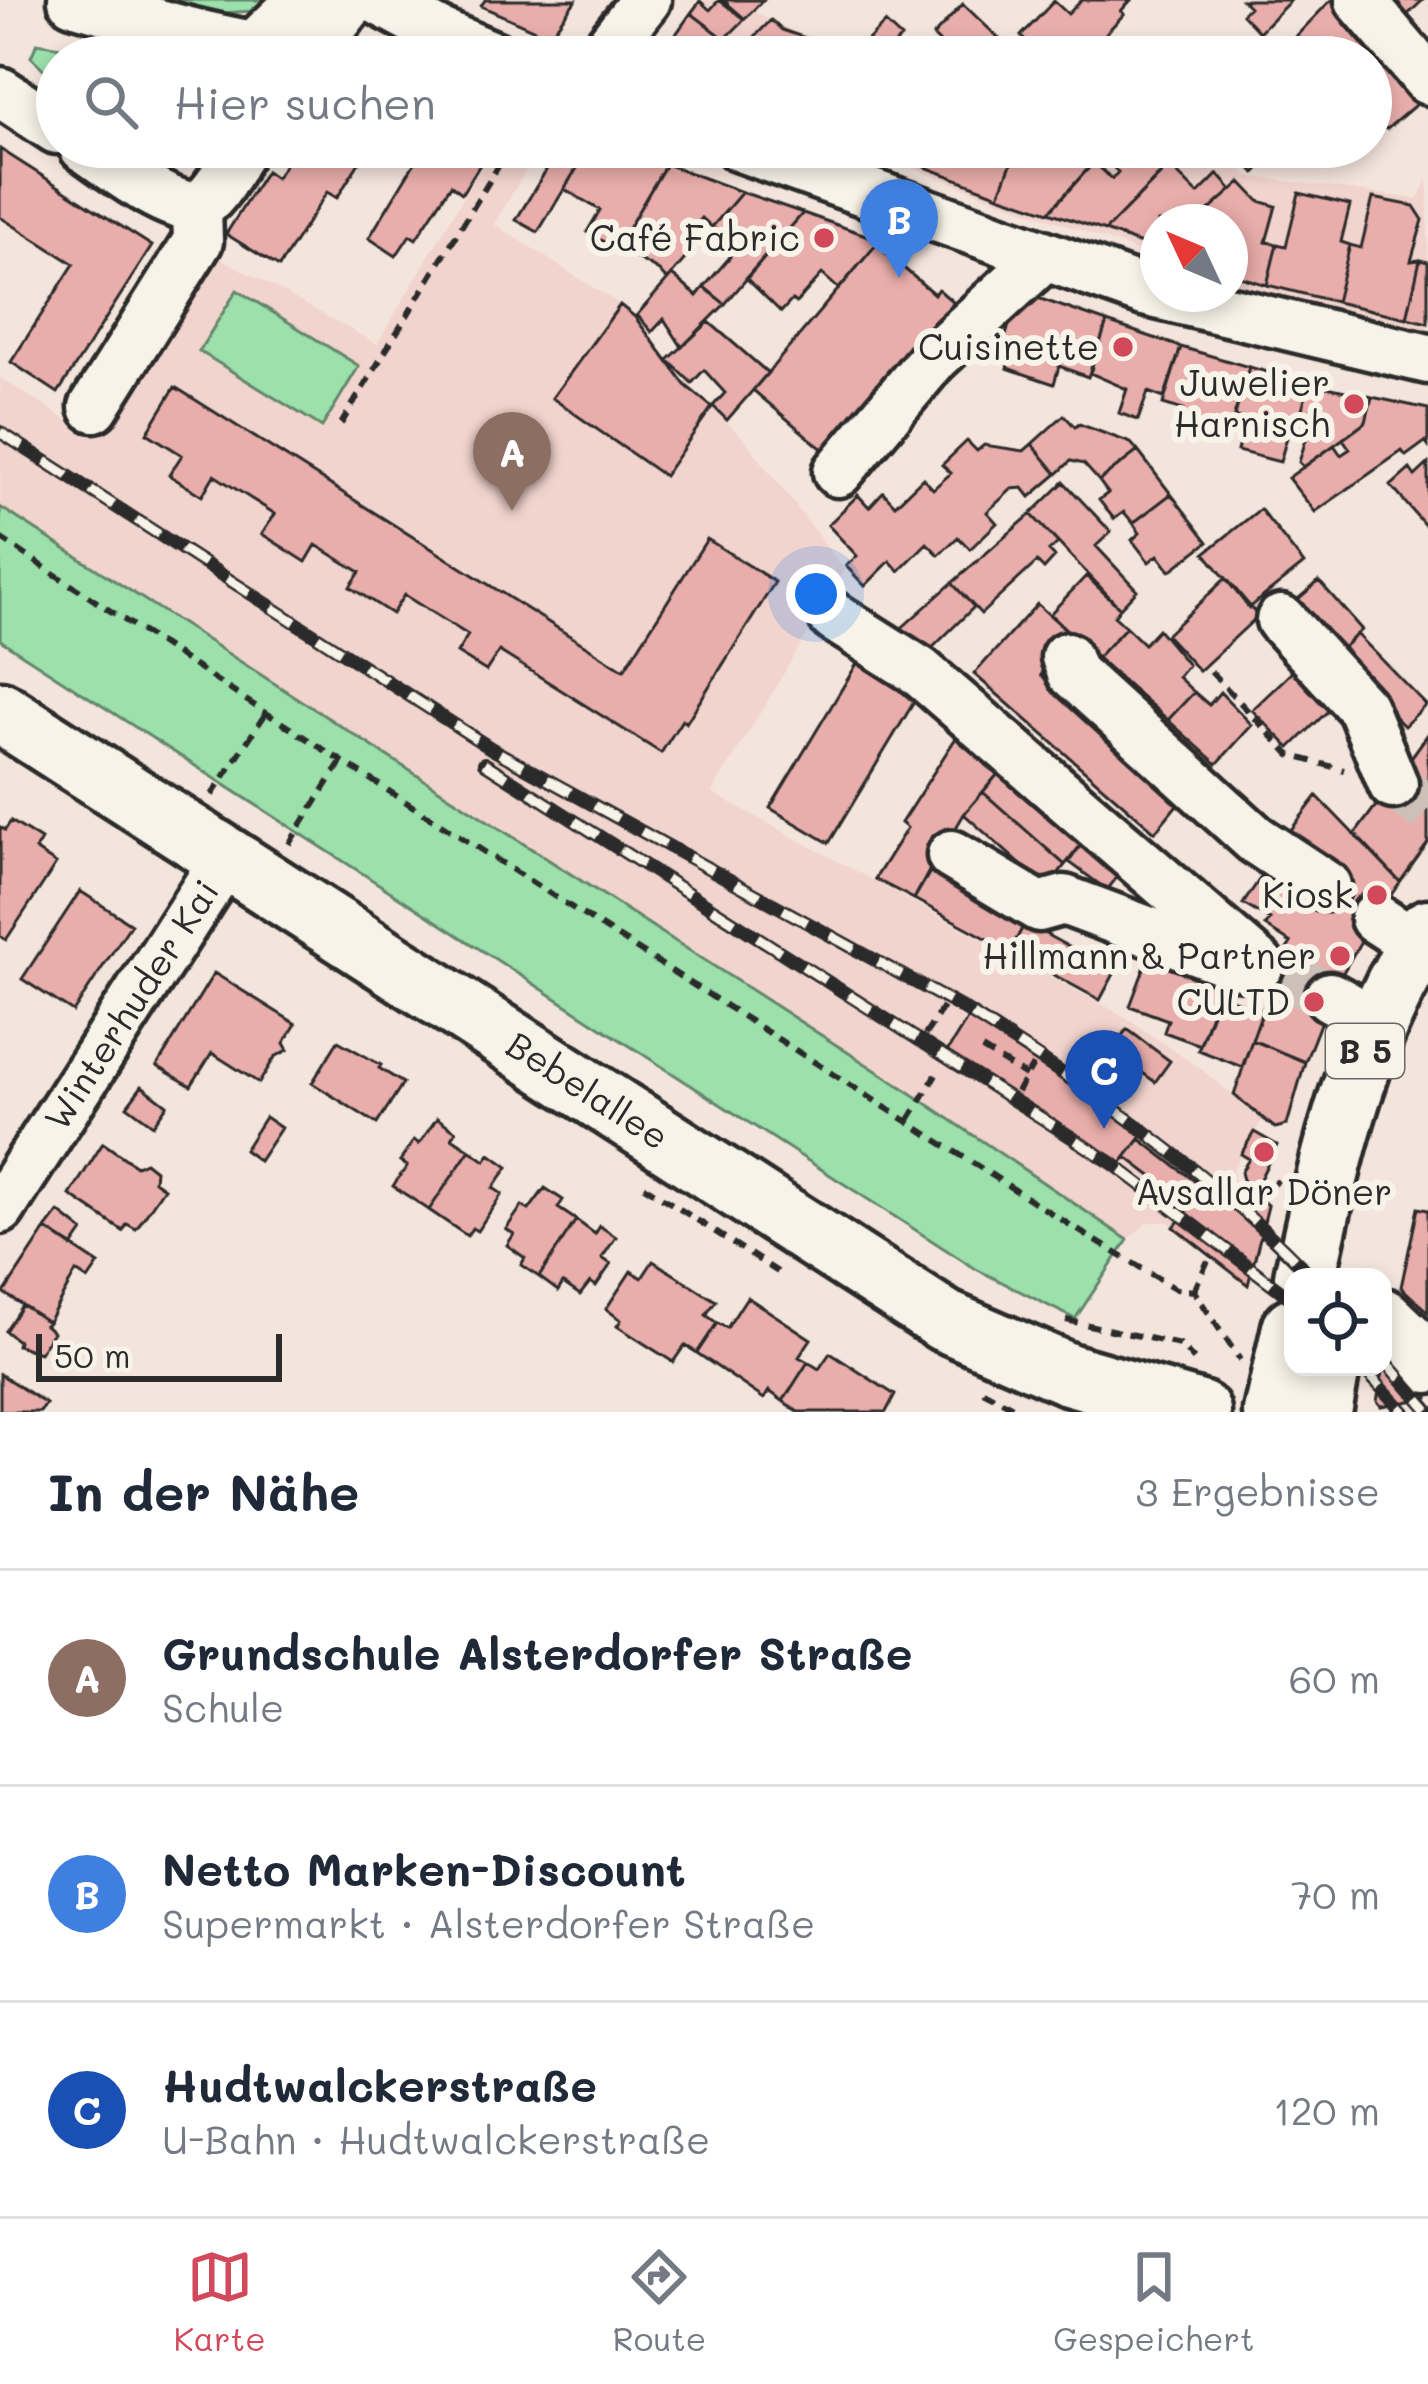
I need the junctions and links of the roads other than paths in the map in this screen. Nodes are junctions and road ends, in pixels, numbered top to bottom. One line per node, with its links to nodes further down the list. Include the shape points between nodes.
1 (73, 0): 7 (street)
2 (302, 0): 8 (street)
3 (352, 0): 9 (street)
4 (378, 0): 10 (street)
5 (646, 0): 11 (street)
6 (1360, 0): 12 (street)
7 (212, 36)
8 (282, 36)
9 (320, 36)
10 (445, 36)
11 (618, 36)
12 (1391, 36)
13 (1392, 38): 14 (street)
14 (1428, 80)
15 (0, 92): 16 (street)
16 (36, 115)
17 (117, 168): 20 (street, via 163,198)
18 (229, 168): 20 (street)
19 (799, 168): 21 (street)
20 (197, 208): 23 (street, via 198,241)
21 (1045, 256): 22 (street, via 1169,299); 24 (street, via 933,359)
22 (1428, 359)
23 (94, 407)
24 (838, 472)
25 (834, 617): 32 (street, via 919,671 1268,967 1234,964 1064,900 1039,908)
26 (1281, 620): 29 (street, via 1362,708)
27 (1066, 657): 31 (street, via 1072,673)
28 (0, 712): 33 (main road, Bebelallee)
29 (1393, 784)
30 (1180, 812): 31 (street, via 1218,836)
31 (1255, 839): 34 (street)
32 (952, 855)
33 (226, 858): 37 (street, Winterhuder Kai); 42 (main road, Bebelallee, via 945,1322)
34 (1326, 886)
35 (1407, 932): 36 (main road, B 5)
36 (1378, 1010): 38 (main road, B 5, via 1393,1074)
37 (0, 1209)
38 (1337, 1268)
39 (1392, 1328): 40 (main road)
40 (1428, 1362)
41 (1284, 1368): 46 (main road)
42 (1068, 1374): 44 (main road); 45 (main road, Bebelallee)
43 (1327, 1376): 47 (main road)
44 (1121, 1412)
45 (1200, 1412)
46 (1274, 1412)
47 (1321, 1412)

